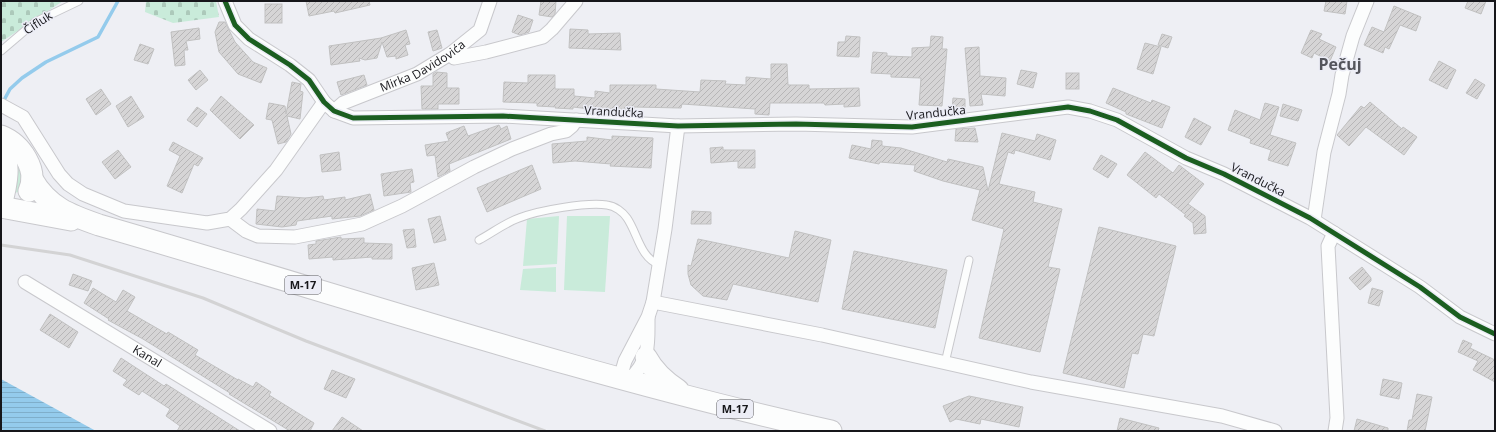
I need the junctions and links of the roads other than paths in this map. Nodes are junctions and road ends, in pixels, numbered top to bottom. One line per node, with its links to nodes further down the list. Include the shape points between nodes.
1 (79, 1): 6 (lane, Čifluk, via 35,22)
2 (225, 1): 8 (street, Vrandučka, via 235,26 249,39 309,80)
3 (490, 1): 7 (street, Mirka Davidovića, via 480,30)
4 (576, 1): 7 (street, via 543,37 454,58)
5 (1367, 1): 18 (street, via 1353,36 1342,75 1324,152)
6 (1, 51)
7 (450, 54): 10 (street, Mirka Davidovića, via 417,74 343,104)
8 (324, 102): 10 (street, Vrandučka); 17 (street, via 276,170)
9 (5, 107): 17 (street, via 23,117 59,174 83,194 124,211 207,223)
10 (334, 112): 11 (street, Vrandučka, via 352,118 503,116)
11 (576, 120): 12 (street, Vrandučka); 17 (street, via 566,131 512,149 362,224 295,237 258,236)
12 (678, 126): 18 (street, Vrandučka, via 796,124 912,127 1068,108 1090,110 1123,123 1186,158 1224,174); 23 (street)
13 (1, 136): 15 (main road, via 20,149)
14 (1, 143): 16 (main road, via 8,167)
15 (32, 179): 16 (main road, via 26,196); 19 (main road, via 39,191 60,209)
16 (5, 207): 19 (main road, M-17)
17 (230, 219)
18 (1314, 220): 20 (street, Vrandučka)
19 (99, 225): 30 (main road, M-17)
20 (1334, 233): 27 (street, Vrandučka, via 1420,287 1460,317); 35 (street, via 1328,246 1337,418)
21 (479, 240): 23 (lane, via 518,218 534,213 589,205 608,205 622,212 645,254 652,262)
22 (970, 260): 29 (lane)
23 (660, 265): 25 (street)
24 (25, 282): 32 (street, Kanal)
25 (653, 302): 26 (street); 29 (street)
26 (648, 317): 28 (street); 30 (street, via 625,361)
27 (1495, 334)
28 (646, 357): 30 (street, via 637,372); 31 (main road, via 659,376)
29 (944, 363): 34 (street, via 1031,382 1222,416)
30 (624, 379): 31 (main road, M-17)
31 (690, 398): 33 (main road, M-17)
32 (270, 431)
33 (831, 431)
34 (1275, 431)
35 (1335, 431)

